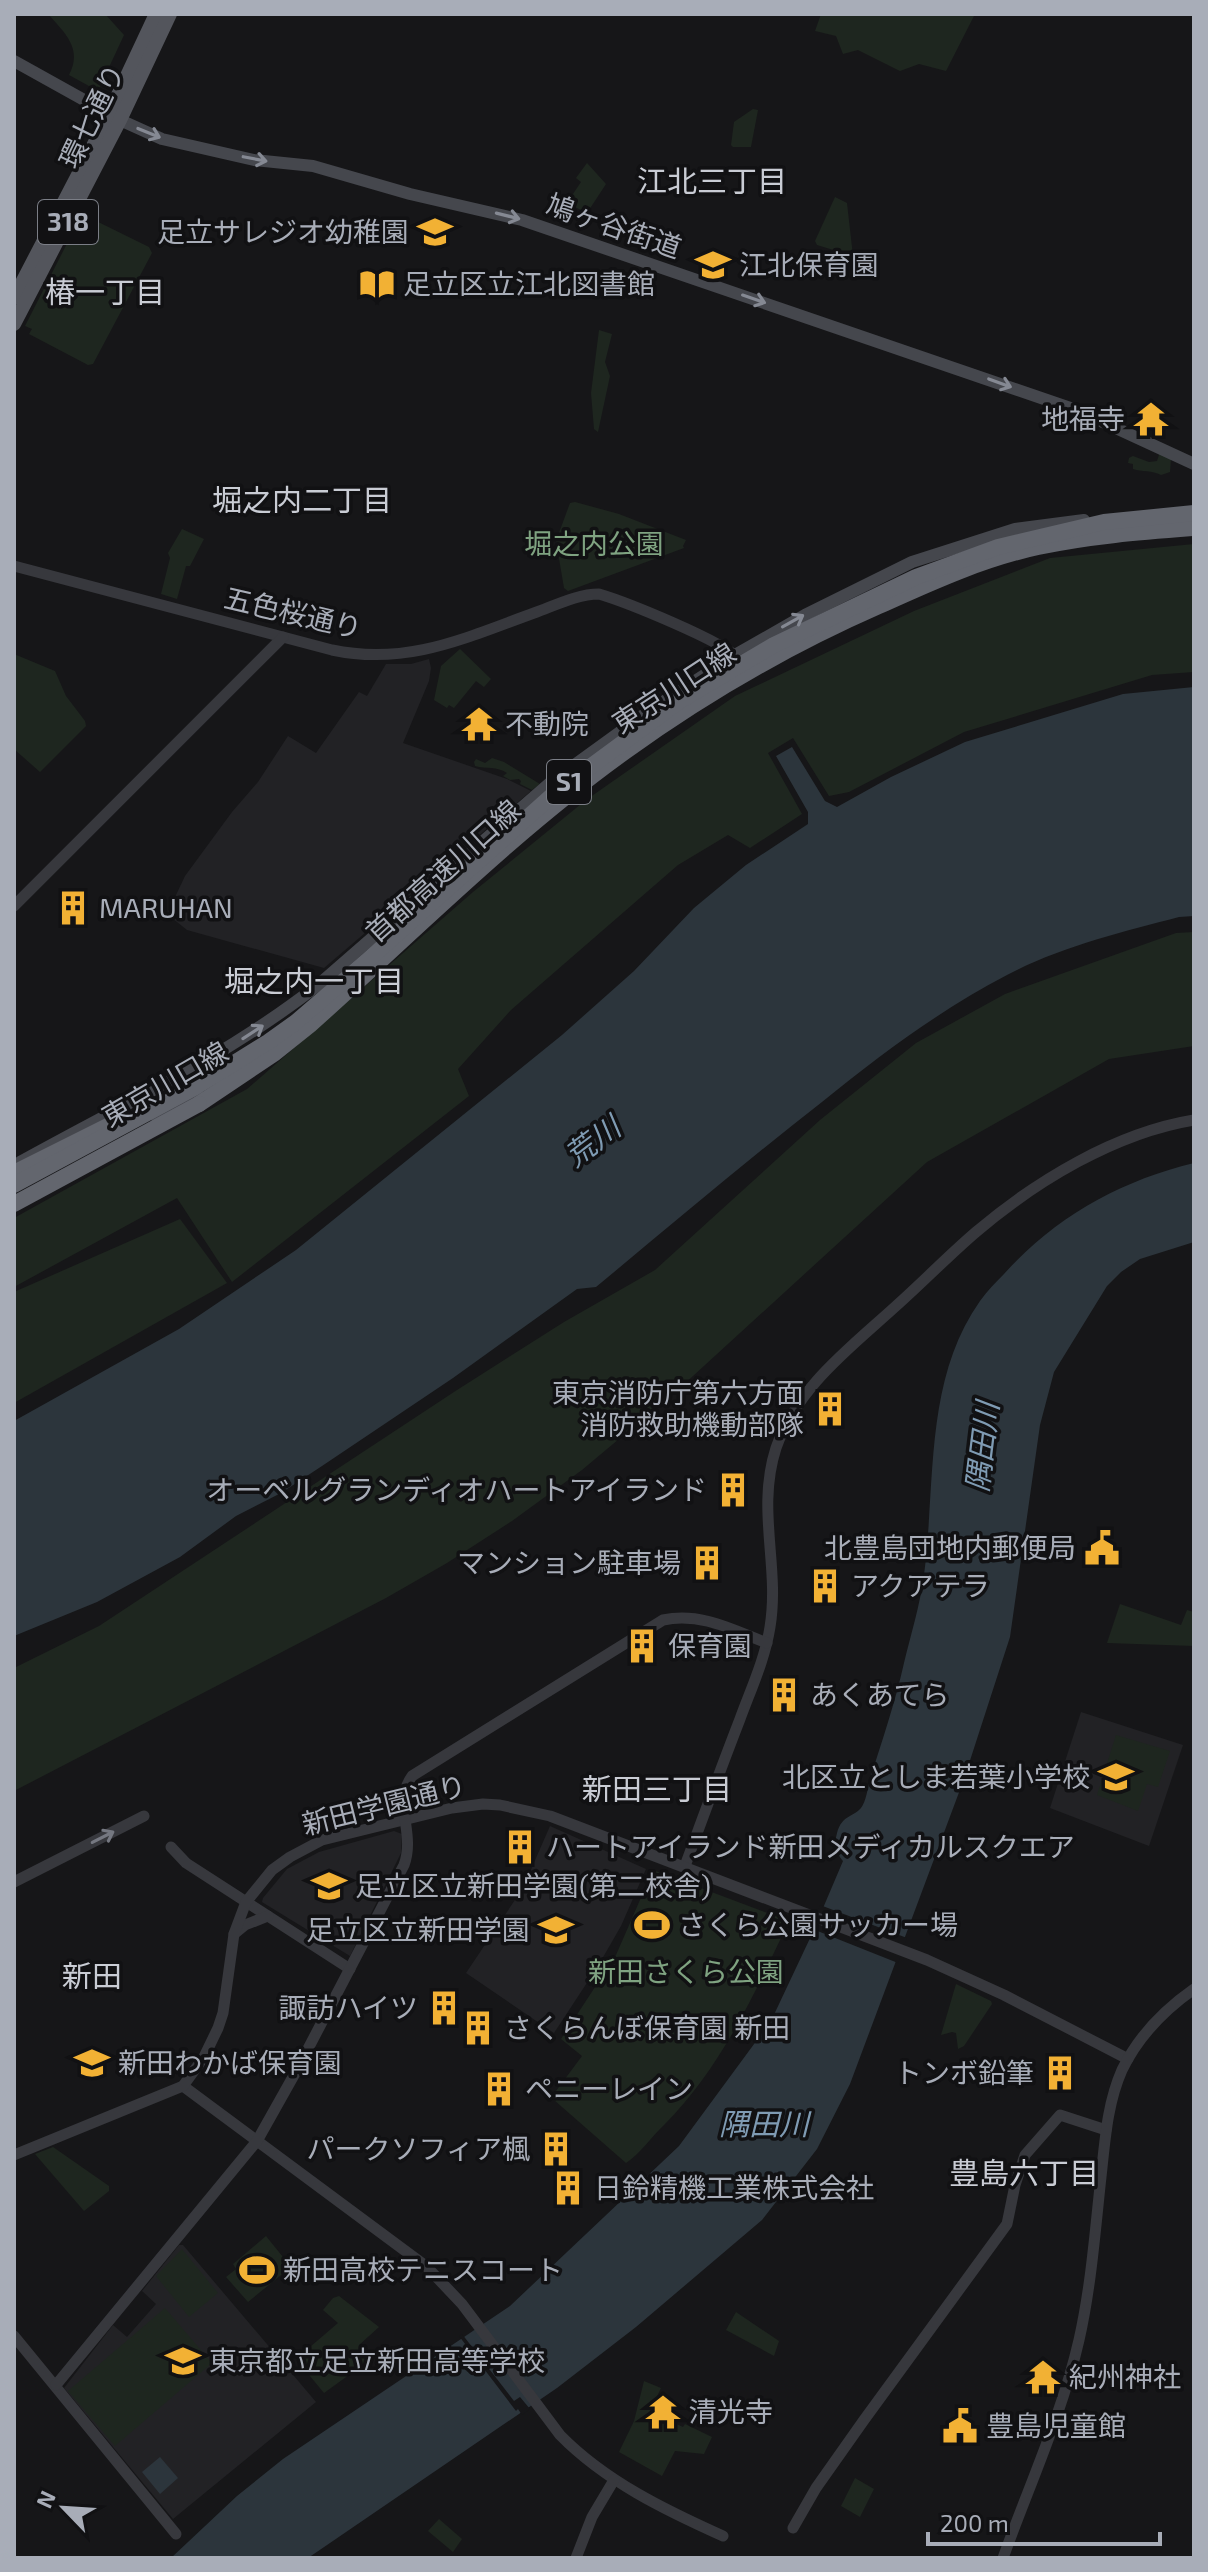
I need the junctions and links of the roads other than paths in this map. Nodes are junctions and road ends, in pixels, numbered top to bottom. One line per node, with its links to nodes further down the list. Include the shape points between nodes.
1 (156, 14): 4 (main road, 環七通り / 318)
2 (170, 14): 4 (main road, 環七通り / 318)
3 (14, 61): 4 (main road, 鳩ヶ谷街道)
4 (115, 118): 5 (main road, 環七通り / 318); 6 (main road, 環七通り / 318); 7 (main road, 鳩ヶ谷街道, one-way to 7, via 178,143 254,160 302,164 522,220 1060,404)
5 (14, 298)
6 (14, 324)
7 (1194, 464)
8 (1194, 511): 12 (main road, 東京川口線, one-way to 8, via 912,562 1015,529); 15 (highway, 首都高速川口線 / S1, bridge, via 1104,522 998,547 916,577 774,645 681,700 556,792)
9 (1194, 525): 13 (main road, 東京川口線, via 1131,528 1026,544 924,579); 20 (highway, 首都高速川口線 / S1, bridge, via 1076,540 1001,557 825,630 755,668 626,751 560,802 275,1053 199,1104)
10 (14, 566): 11 (street, 五色桜通り)
11 (283, 637): 12 (street, 五色桜通り, via 344,653 399,655 599,594); 14 (street)
12 (735, 655): 13 (street); 17 (main road, 東京川口線, one-way to 12, via 197,1067 287,1009 551,782)
13 (746, 669): 20 (main road, 東京川口線, via 552,800 290,1034 235,1073)
14 (14, 906)
15 (268, 1042): 18 (highway, bridge); 19 (highway, 首都高速川口線 / S1, bridge)
16 (1194, 1120): 21 (street, via 1129,1138 1016,1202 952,1253 802,1398 777,1445 767,1487 772,1602)
17 (14, 1165)
18 (14, 1173)
19 (14, 1185)
20 (14, 1202)
21 (767, 1643): 23 (street, via 704,1619 663,1620 419,1770 403,1793); 25 (street)
22 (144, 1816): 26 (street, one-way to 22)
23 (406, 1819): 25 (street, 新田学園通り, via 474,1805 517,1808); 27 (street, 新田学園通り, via 306,1847 272,1870); 30 (street, via 409,1844 404,1865)
24 (171, 1847): 27 (street, via 186,1863)
25 (685, 1866): 32 (street, 新田学園通り, via 917,1956)
26 (14, 1882)
27 (246, 1902): 28 (street); 29 (street, 新田学園通り)
28 (268, 1916): 29 (street); 30 (street)
29 (234, 1934): 33 (street, 新田学園通り, via 223,2013 204,2057)
30 (350, 1969): 35 (street)
31 (1194, 1989): 32 (street, via 1149,2028)
32 (1128, 2059): 34 (street)
33 (183, 2086): 35 (street); 36 (street)
34 (1106, 2130): 40 (street, via 1060,2115 1025,2155 1007,2224 816,2488); 44 (street, via 1079,2340)
35 (257, 2141): 38 (street); 39 (street, via 427,2267 578,2453)
36 (14, 2155)
37 (14, 2336): 38 (street)
38 (56, 2385): 41 (street)
39 (614, 2480): 42 (street); 43 (street)
40 (793, 2528)
41 (176, 2534)
42 (723, 2536)
43 (576, 2558)
44 (1003, 2558)

